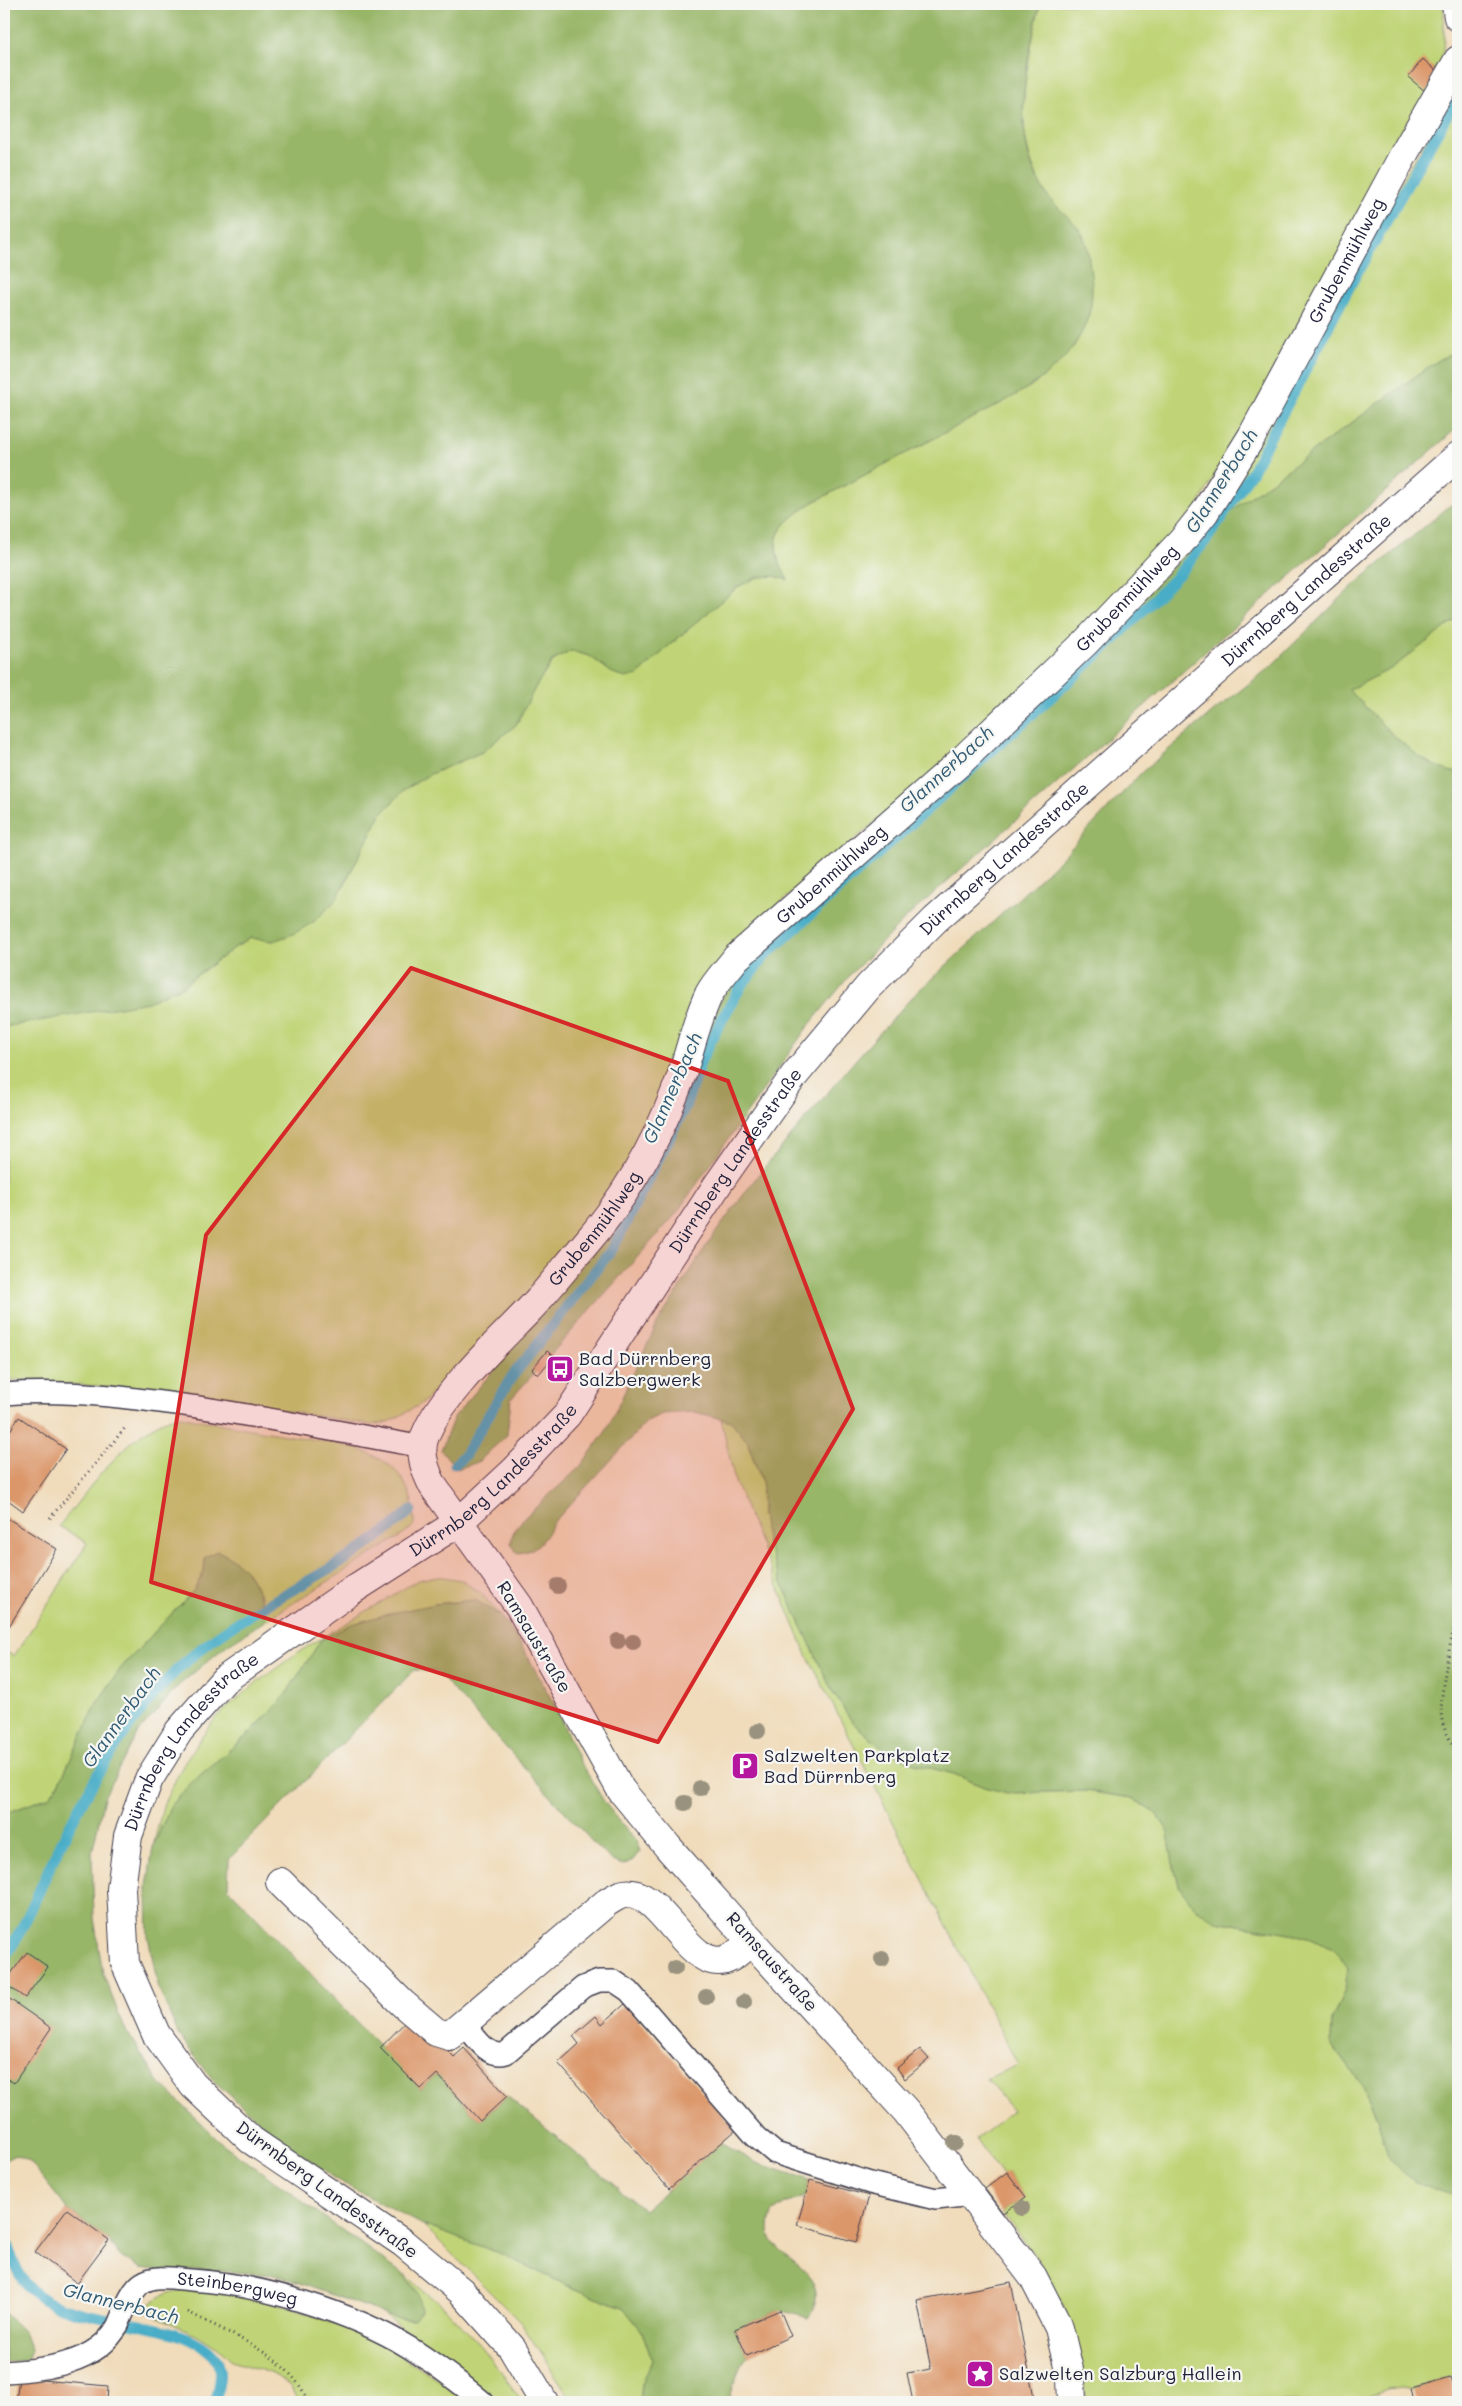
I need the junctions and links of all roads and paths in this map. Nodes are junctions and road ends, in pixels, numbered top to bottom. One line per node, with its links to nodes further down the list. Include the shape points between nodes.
1 (1456, 4): 2 (street)
2 (1458, 17)
3 (1458, 60): 7 (street, Grubenmühlweg, via 1252,436 1205,512 1181,542 1086,642 958,764 736,958 710,992 693,1033 677,1089 650,1152 608,1219 437,1412)
4 (1458, 456): 9 (street, Dürrnberg Landesstraße, via 935,920 869,986 793,1076 567,1415)
5 (4, 1394): 7 (lane, via 46,1393 159,1402)
6 (127, 1426): 8 (path)
7 (423, 1447): 9 (street, Grubenmühlweg, via 426,1473)
8 (50, 1518)
9 (459, 1522): 13 (street, Ramsaustraße, via 519,1606 621,1790); 20 (street, Dürrnberg Landesstraße, via 224,1680 179,1731 149,1779 128,1836 121,1889 125,1963 156,2034 193,2085 251,2140 403,2243 460,2290 512,2348)
10 (1458, 1616): 11 (path, via 1441,1707 1442,1721)
11 (1458, 1755)
12 (280, 1882): 14 (street, via 402,2003 436,2032 449,2036)
13 (751, 1941): 14 (street, via 730,1958 716,1961 698,1953 649,1902 637,1894 621,1894 606,1903); 15 (street, Ramsaustraße, via 906,2111)
14 (464, 2023): 15 (lane, via 484,2047 492,2054 500,2055 582,1987 600,1981 614,1981 629,1990 756,2137 775,2153 870,2183 936,2199)
15 (972, 2195): 21 (street, Ramsaustraße, via 1033,2277 1059,2328 1071,2378)
16 (151, 2279): 17 (lane, Steinbergweg, via 136,2290 116,2328 84,2356 67,2362); 18 (path, via 169,2303 275,2359 292,2374); 19 (lane, Steinbergweg, via 206,2281 256,2290 360,2323 409,2347)
17 (4, 2372)
18 (308, 2402)
19 (483, 2402)
20 (544, 2402)
21 (1072, 2402)

